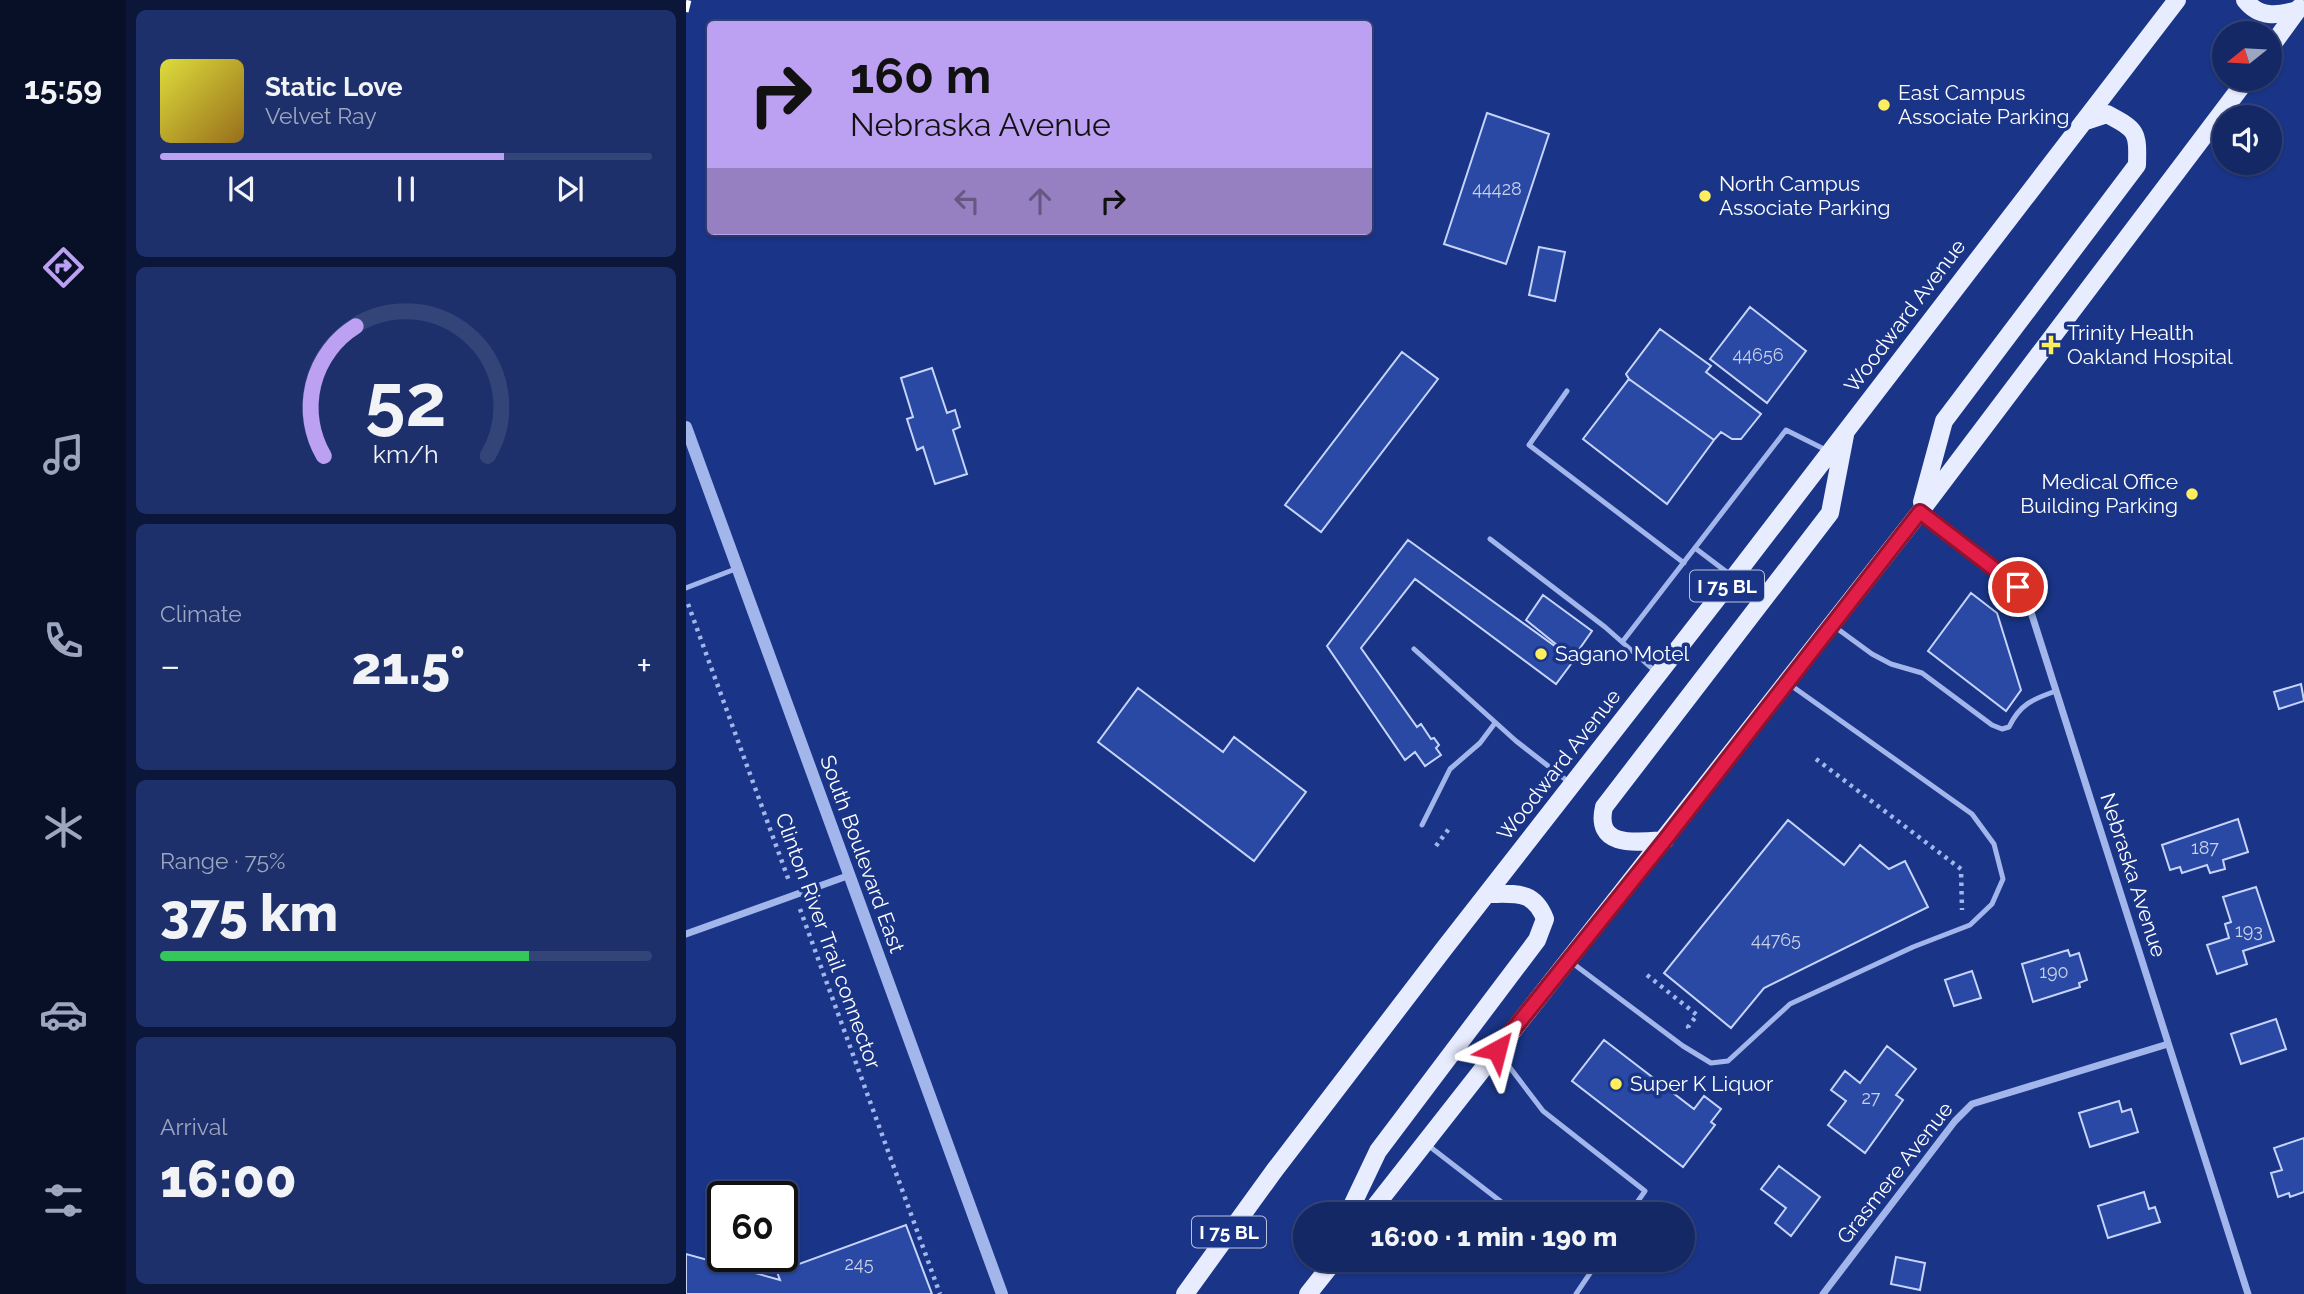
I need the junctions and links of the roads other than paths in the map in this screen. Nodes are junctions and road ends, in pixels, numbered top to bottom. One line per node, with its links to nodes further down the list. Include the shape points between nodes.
1 (2177, 0): 6 (main road, Woodward Avenue / I 75 BL)
2 (2245, 0): 3 (main road, via 2269,15)
3 (2301, 6): 4 (main road)
4 (2282, 32)
5 (2238, 91): 11 (main road)
6 (2083, 122): 9 (main road, Woodward Avenue / I 75 BL); 11 (main road, via 2107,114 2128,125 2138,138 2137,165 1944,421)
7 (1567, 391): 14 (lane, via 1529,445)
8 (686, 427): 15 (street, South Boulevard East)
9 (1845, 432): 10 (main road, Woodward Avenue / I 75 BL); 27 (main road, via 1830,513 1604,807 1601,818 1605,828 1620,841)
10 (1829, 451): 13 (lane, via 1786,430); 16 (main road, Woodward Avenue / I 75 BL)
11 (1920, 512): 18 (main road); 23 (street, Nebraska Avenue, via 2018,587)
12 (1490, 539): 19 (lane)
13 (1695, 548): 14 (lane); 16 (lane)
14 (1684, 563): 19 (lane)
15 (738, 568): 17 (lane); 28 (street, South Boulevard East)
16 (1734, 577): 21 (main road, Woodward Avenue / I 75 BL)
17 (686, 588)
18 (1832, 624): 22 (main road); 23 (lane, via 1872,654 1922,673 2002,729 2009,727 2030,700)
19 (1623, 641): 21 (lane)
20 (1413, 649): 24 (lane)
21 (1658, 674): 25 (main road, Woodward Avenue / I 75 BL)
22 (1786, 683): 27 (main road); 31 (lane, via 1972,814 1994,844 2003,879 1992,904 1970,925 1790,1003 1728,1061 1711,1063 1683,1046)
23 (2056, 691): 32 (street, Nebraska Avenue)
24 (1495, 723): 25 (lane); 26 (lane, via 1450,769)
25 (1572, 785): 29 (main road, Woodward Avenue / I 75 BL)
26 (1422, 825)
27 (1665, 840): 31 (main road)
28 (850, 875): 30 (street); 43 (street, South Boulevard East)
29 (1488, 894): 35 (main road, via 1525,895 1540,905 1545,919 1537,940 1378,1151); 44 (main road, Woodward Avenue / I 75 BL, via 1273,1171)
30 (686, 934)
31 (1567, 960): 33 (main road)
32 (2168, 1044): 46 (street, Grasmere Avenue, via 1972,1104); 47 (street, Nebraska Avenue)
33 (1497, 1050): 34 (main road); 38 (lane, via 1543,1111 1645,1191)
34 (1425, 1143): 36 (main road); 37 (lane)
35 (1354, 1202)
36 (1378, 1202)
37 (1501, 1202)
38 (1637, 1202)
39 (1323, 1272): 42 (main road)
40 (1328, 1272): 42 (main road)
41 (1590, 1272): 45 (lane)
42 (1316, 1291)
43 (1002, 1294)
44 (1185, 1294)
45 (1576, 1294)
46 (1823, 1294)
47 (2248, 1294)

